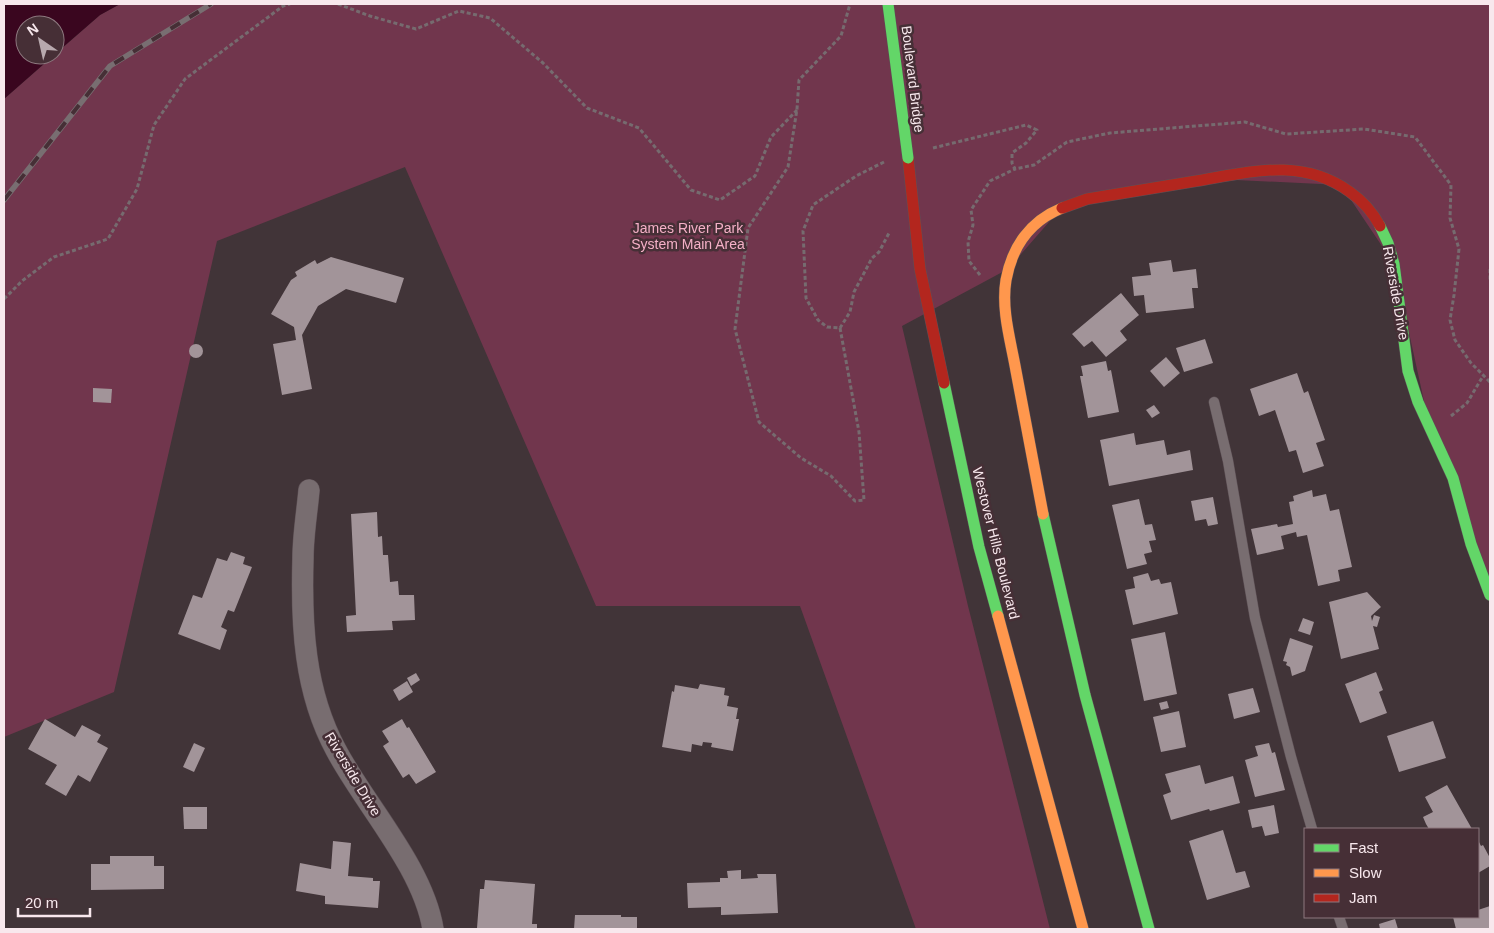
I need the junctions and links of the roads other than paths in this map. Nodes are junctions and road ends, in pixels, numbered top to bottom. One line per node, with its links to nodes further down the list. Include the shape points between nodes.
1 (888, 4): 2 (street, Boulevard Bridge, bridge)
2 (908, 158): 8 (street, Westover Hills Boulevard, via 920,269 979,547)
3 (1214, 402): 6 (lane, via 1228,462 1255,618)
4 (309, 490): 7 (street, Riverside Drive, via 303,557 304,622 308,669 319,715 336,751 419,886)
5 (1490, 595): 9 (street, Riverside Drive, via 1471,544 1453,478 1418,402 1408,371 1394,264 1388,243 1372,211 1356,196 1328,178 1311,172 1288,169 1255,171 1087,199 1063,206 1028,230 1008,269 1004,292 1009,330 1051,553 1116,816)
6 (1312, 828)
7 (433, 929)
8 (1084, 929)
9 (1149, 929)

